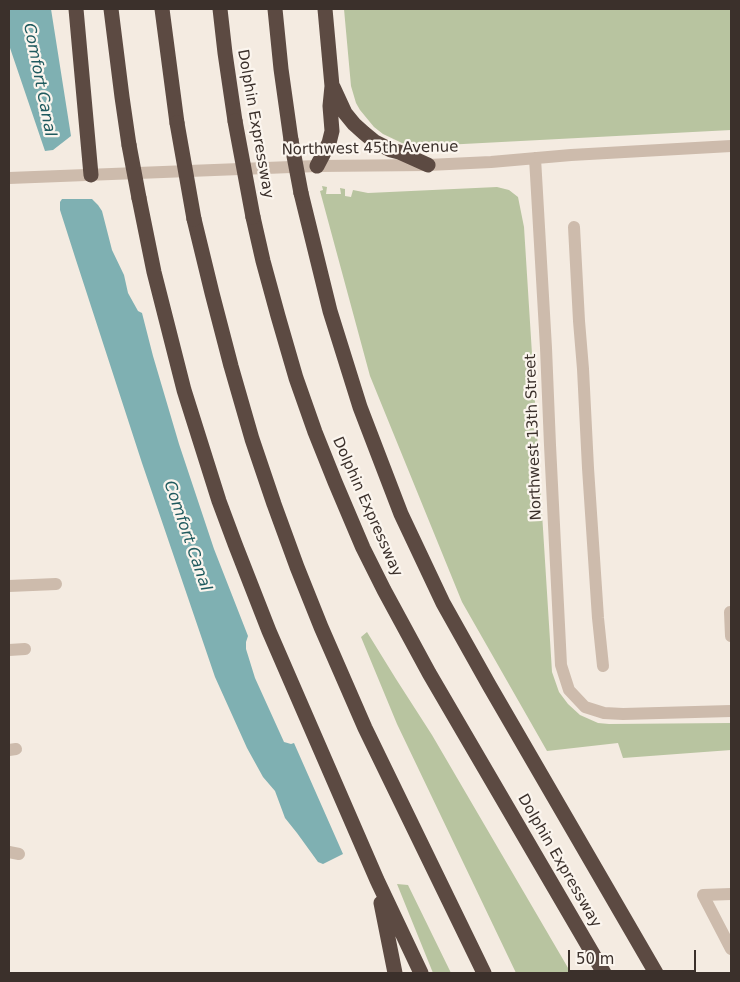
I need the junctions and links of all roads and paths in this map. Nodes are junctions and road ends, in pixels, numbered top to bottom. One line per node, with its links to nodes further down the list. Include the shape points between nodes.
1 (76, 9): 12 (highway)
2 (111, 9): 23 (highway, bridge, via 139,198 184,390 219,501 269,631)
3 (162, 9): 28 (highway, bridge, via 194,219 231,366 274,504 321,627 365,728)
4 (220, 9): 29 (highway, Dolphin Expressway, bridge, via 235,121 253,216 278,316 315,432 363,548 392,606)
5 (275, 9): 30 (highway, bridge, via 291,140 330,311 360,407 401,514 443,603)
6 (325, 9): 7 (highway)
7 (332, 86): 10 (highway, via 345,113 364,133 390,150); 11 (highway, via 330,143)
8 (731, 146): 9 (street, Northwest 45th Avenue)
9 (535, 158): 10 (street, Northwest 45th Avenue); 22 (street, Northwest 13th Street, via 561,665 569,690 585,707 604,713)
10 (428, 165): 11 (street, Northwest 45th Avenue)
11 (317, 166): 12 (street, Northwest 45th Avenue)
12 (91, 175): 13 (street, Northwest 45th Avenue)
13 (9, 178)
14 (574, 227): 21 (street)
15 (52, 584): 16 (street)
16 (9, 586)
17 (730, 612): 18 (street)
18 (731, 636)
19 (25, 649): 20 (street)
20 (9, 650)
21 (603, 666)
22 (731, 711)
23 (377, 880): 26 (highway); 27 (highway)
24 (731, 894): 25 (street, via 703,895)
25 (731, 949)
26 (396, 973)
27 (421, 973)
28 (484, 973)
29 (604, 973)
30 (656, 973)

